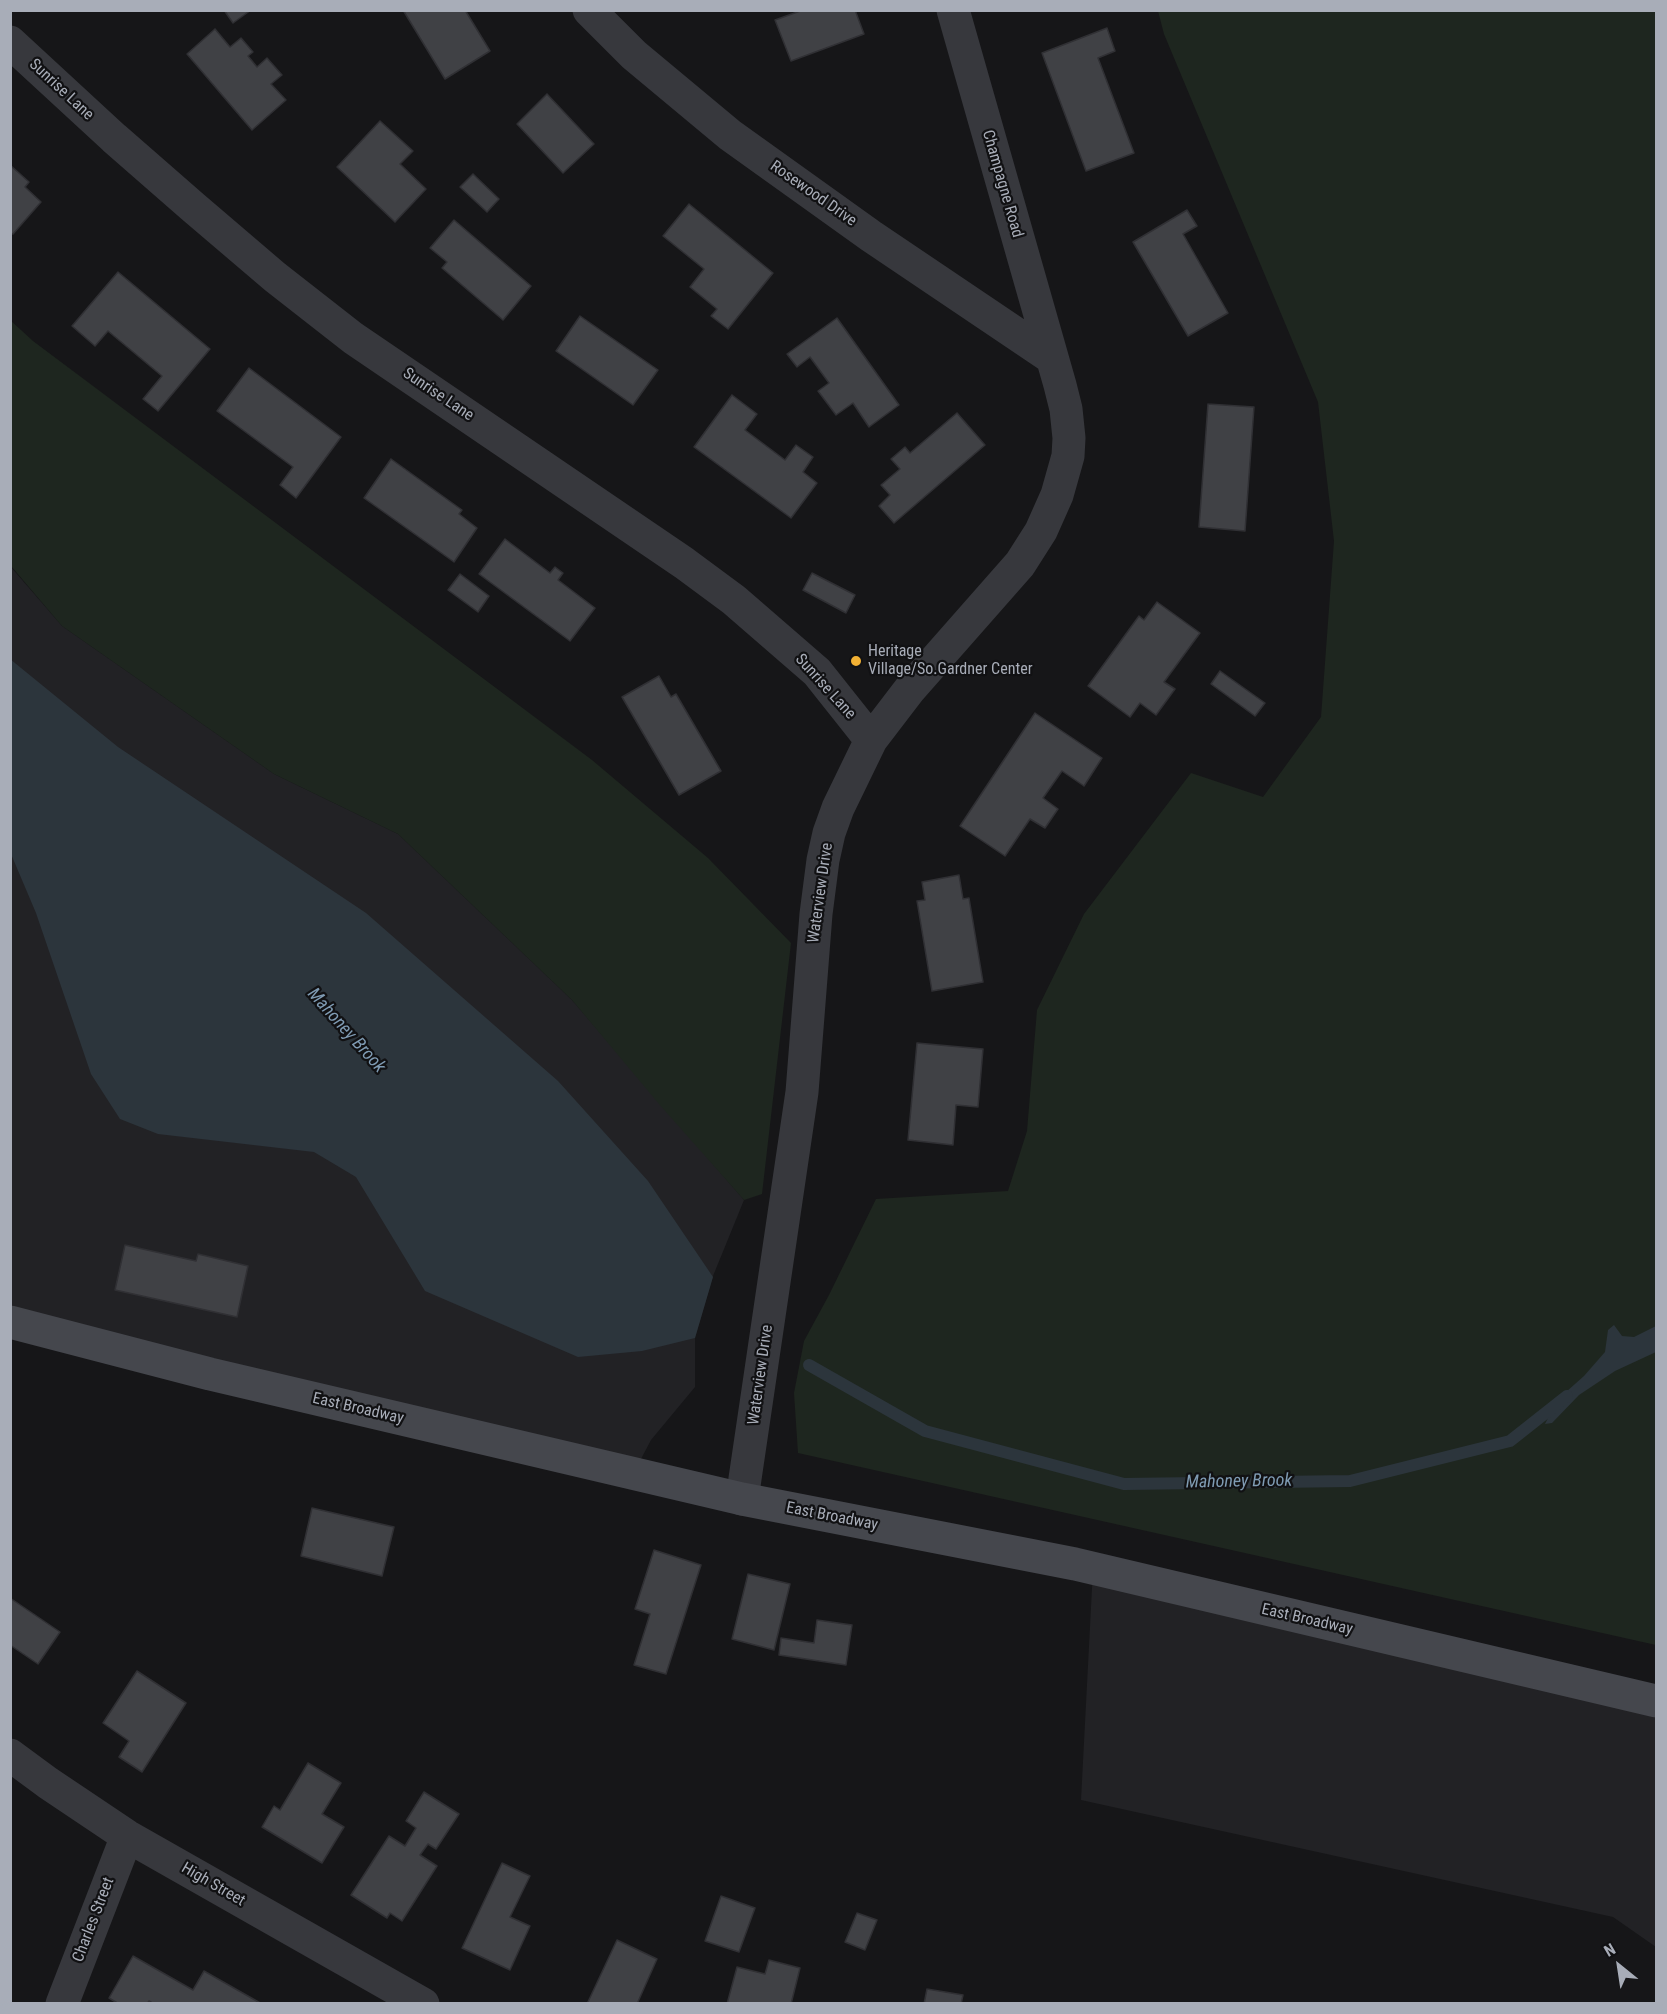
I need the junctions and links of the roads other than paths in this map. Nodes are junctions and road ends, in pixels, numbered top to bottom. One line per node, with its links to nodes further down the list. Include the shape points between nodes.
1 (589, 10): 4 (street, Rosewood Drive, via 634,55 730,135)
2 (953, 10): 4 (street, Champagne Road)
3 (10, 42): 5 (street, Sunrise Lane, via 193,207 353,338 734,600 816,672)
4 (1052, 358): 5 (street, Waterview Drive, via 1066,410 1068,447 1057,495 1041,531 1015,571 910,689)
5 (871, 740): 7 (street, Waterview Drive, via 838,808 823,860 802,1092)
6 (10, 1322): 7 (main road, East Broadway, via 210,1374)
7 (742, 1499): 8 (main road, East Broadway, via 1075,1564)
8 (1656, 1701)
9 (10, 1755): 10 (street, High Street)
10 (127, 1836): 11 (street, Charles Street); 12 (street, High Street)
11 (62, 2004)
12 (423, 2004)

